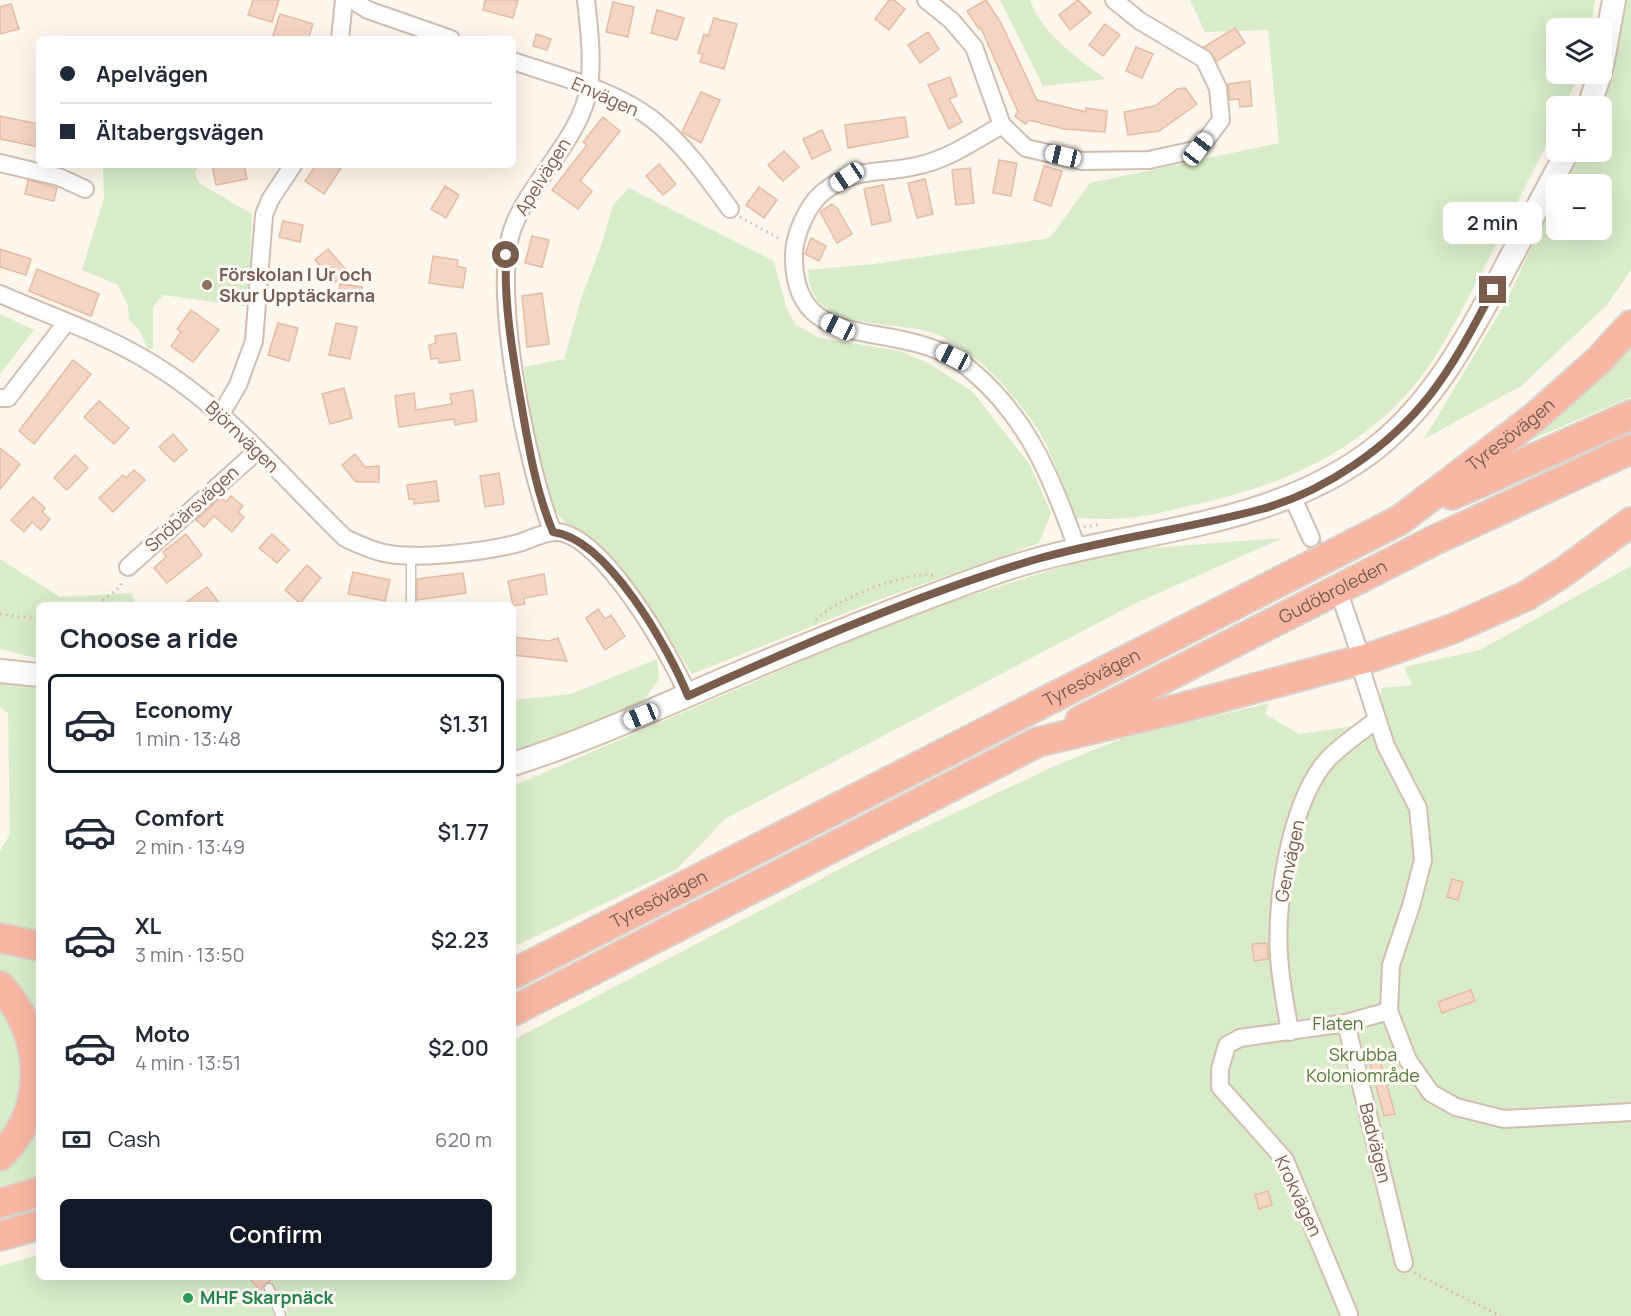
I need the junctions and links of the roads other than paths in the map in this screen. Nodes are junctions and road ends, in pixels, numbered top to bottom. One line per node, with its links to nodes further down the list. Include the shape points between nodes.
1 (344, 0): 8 (street)
2 (352, 0): 9 (street, via 368,10)
3 (586, 0): 11 (street, Apelvägen)
4 (926, 0): 12 (street, via 951,20 974,47)
5 (1114, 0): 12 (street, via 1140,21 1204,59 1218,88 1221,120 1198,149 1149,160 1082,161 1026,147)
6 (1614, 0): 7 (street)
7 (1611, 18)
8 (340, 36)
9 (442, 36)
10 (516, 62): 11 (street, Envägen)
11 (589, 87): 17 (street, Envägen, via 651,118 679,144); 29 (street, Apelvägen, via 576,123 512,227 506,255 504,287 523,416)
12 (1002, 125): 31 (street, via 956,151 917,166 869,170 847,177 820,195 801,225 794,246 793,278 805,304 826,321 858,333 907,340 935,349 972,370 1034,443 1054,483)
13 (1562, 162): 26 (street, via 1473,328 1430,395 1404,423 1352,466)
14 (0, 163): 16 (street, via 59,177)
15 (292, 168): 22 (street, via 264,215 254,341 238,385)
16 (85, 189)
17 (730, 209)
18 (0, 294): 19 (street, Björnvägen)
19 (65, 324): 21 (street, via 8,398); 22 (street, Björnvägen, via 128,349)
20 (1631, 325): 27 (highway, Tyresövägen, via 1599,360 1535,417)
21 (0, 398)
22 (221, 414): 25 (street, Björnvägen)
23 (1631, 415): 27 (highway)
24 (1631, 449): 42 (highway, Gudöbroleden, via 1435,540)
25 (257, 451): 32 (street, Björnvägen, via 345,538 385,554); 33 (street, Snöbärsvägen)
26 (1293, 498): 30 (street); 31 (street, via 1223,518)
27 (1400, 520): 46 (highway, Tyresövägen)
28 (1631, 522): 42 (highway, Tyresövägen, via 1526,596 1452,629 1352,662)
29 (553, 532): 32 (street, Björnvägen, via 514,544 432,555); 40 (street, via 566,533 581,543 613,572 648,617)
30 (1311, 538)
31 (1074, 539): 40 (street)
32 (411, 554): 34 (lane)
33 (128, 567)
34 (411, 602)
35 (1343, 604): 36 (street)
36 (1358, 648)
37 (0, 672): 38 (street)
38 (36, 675)
39 (1363, 675): 41 (street)
40 (688, 696): 43 (street)
41 (1376, 720): 49 (street, via 1418,808 1423,860 1391,965); 51 (street, Genvägen, via 1329,758 1311,783 1292,836 1280,900 1279,954)
42 (1038, 742): 48 (highway, Tyresövägen)
43 (516, 763)
44 (0, 938): 45 (highway)
45 (36, 945)
46 (516, 972)
47 (0, 986): 53 (highway, via 22,1014 36,1056 34,1094 20,1131)
48 (516, 1009)
49 (1389, 1011): 50 (street, Krokvägen); 52 (street, via 1414,1068 1431,1093 1456,1107 1504,1119)
50 (1346, 1023): 51 (street, Krokvägen); 58 (street, Badvägen)
51 (1290, 1032): 60 (street, Krokvägen, via 1240,1038 1227,1045 1220,1087 1286,1160)
52 (1631, 1112)
53 (0, 1155)
54 (36, 1193): 55 (highway)
55 (0, 1203)
56 (36, 1226): 57 (highway)
57 (0, 1236)
58 (1404, 1263)
59 (269, 1288): 61 (lane)
60 (1349, 1314)
61 (281, 1316)

